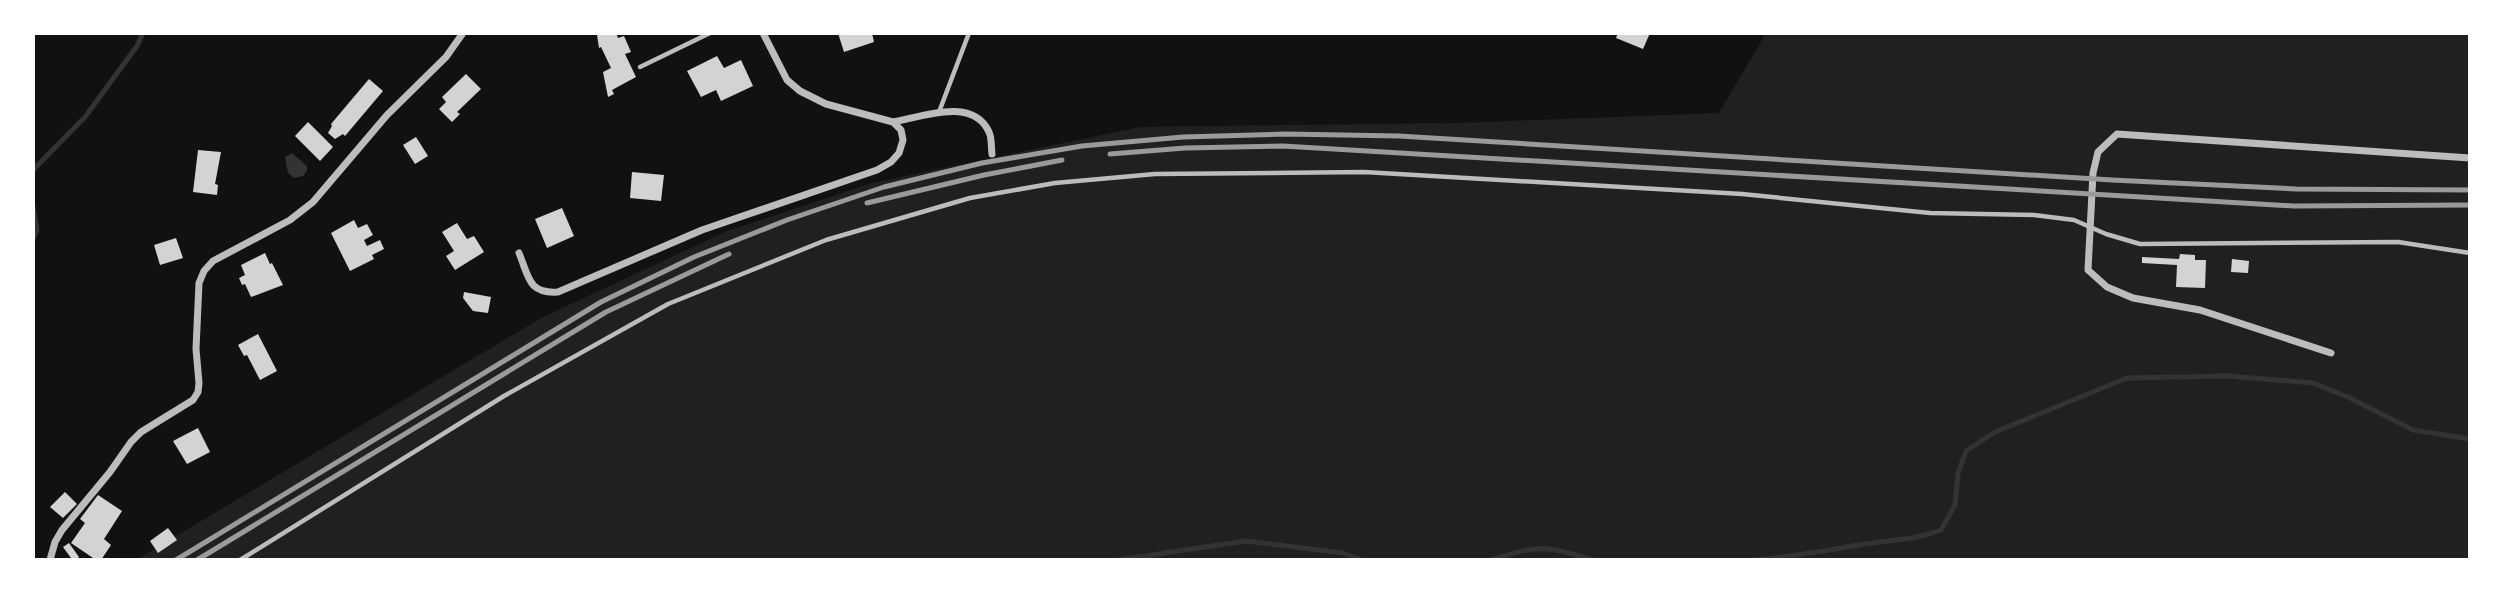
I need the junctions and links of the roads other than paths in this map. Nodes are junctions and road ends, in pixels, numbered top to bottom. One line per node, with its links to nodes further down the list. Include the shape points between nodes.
1 (463, 33): 13 (street, via 313,202 204,271 196,298 198,392 186,406 131,442 62,530)
2 (710, 33): 5 (lane)
3 (763, 33): 7 (street, via 787,79 800,91 826,104)
4 (969, 33): 6 (lane)
5 (640, 67)
6 (939, 113): 7 (street); 8 (street, via 972,114 983,122 990,133)
7 (893, 122): 10 (street, via 903,140 899,153 877,170 702,230 558,292 534,288)
8 (992, 154)
9 (2470, 158): 12 (street, via 2117,134 2098,152 2088,270 2106,287 2133,298 2200,310)
10 (519, 253)
11 (2470, 253): 14 (lane, via 2398,242 2140,244 2074,220 2034,215 1930,213 1742,194 1364,172 1155,174 1055,183 970,198 826,240 668,304 504,396)
12 (2331, 353)
13 (50, 560)
14 (240, 560)

